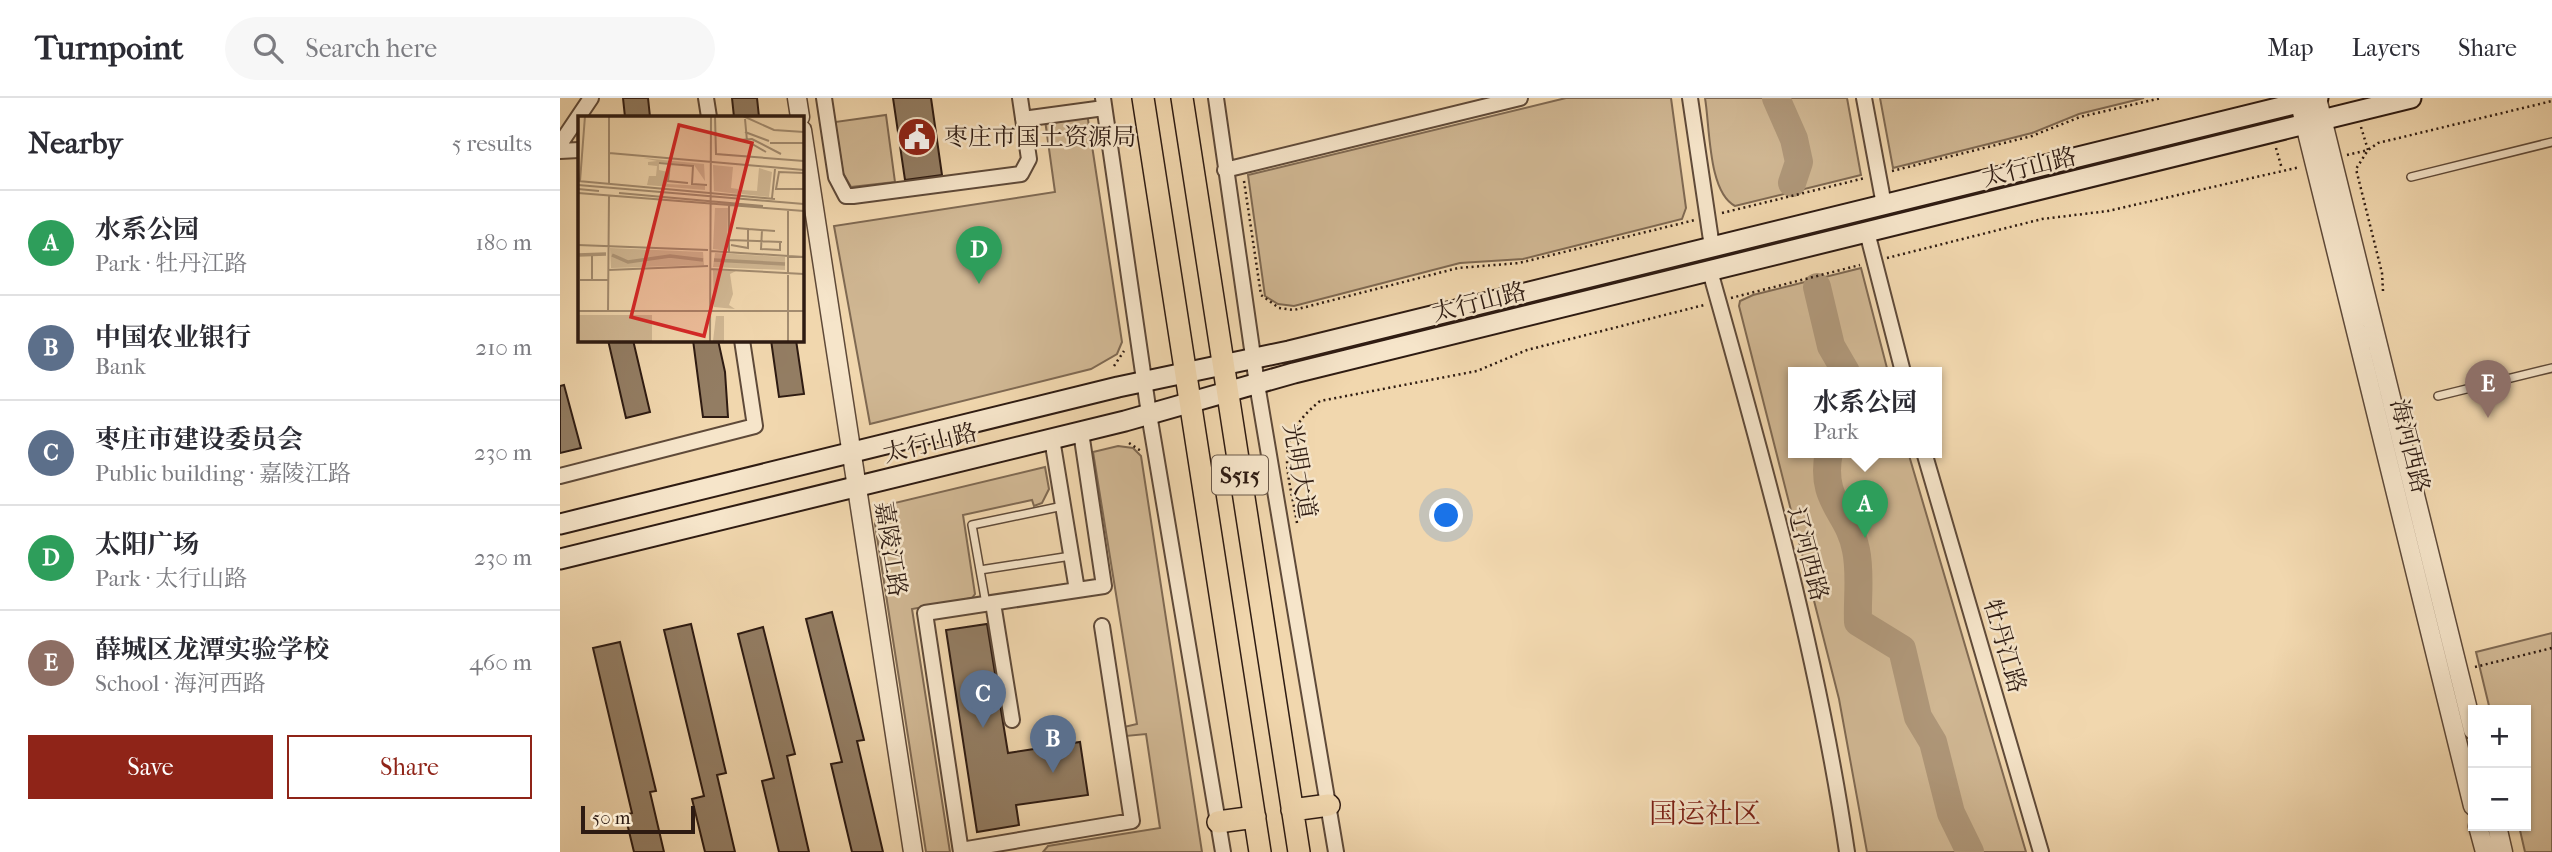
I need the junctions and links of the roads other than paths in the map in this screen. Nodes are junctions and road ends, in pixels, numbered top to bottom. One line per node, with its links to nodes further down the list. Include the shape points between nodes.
1 (591, 98): 15 (street)
2 (706, 98): 16 (street)
3 (796, 98): 17 (street)
4 (824, 98): 19 (street, via 836,177 846,196 1021,174 1029,159)
5 (1020, 98): 19 (street)
6 (1143, 98): 37 (main road, S515)
7 (1182, 98): 34 (main road, S515)
8 (1216, 98): 26 (street, 光明大道 / S515)
9 (1520, 98): 26 (street)
10 (1690, 98): 30 (street)
11 (1864, 98): 28 (street)
12 (2411, 98): 20 (main road, 太行山路)
13 (2310, 99): 20 (street, 海河西路); 28 (main road, 太行山路)
14 (1104, 103): 19 (street); 38 (street)
15 (579, 116)
16 (709, 116)
17 (800, 116)
18 (578, 117): 23 (street)
19 (1023, 119)
20 (2314, 122): 29 (main road, 太行山路); 58 (street, 海河西路); 60 (street, 海河西路)
21 (803, 136): 46 (street, 嘉陵江路)
22 (2552, 142): 27 (lane)
23 (560, 144)
24 (578, 150): 25 (street)
25 (560, 151)
26 (1225, 170): 33 (street, 光明大道 / S515)
27 (2411, 177)
28 (1884, 205): 30 (main road, 太行山路)
29 (1867, 232): 31 (main road, 太行山路); 35 (street)
30 (1712, 247): 33 (main road, 太行山路)
31 (1710, 271): 39 (main road, 太行山路); 73 (street, 辽河西路, via 1804,628 1830,739)
32 (742, 341): 48 (street, via 755,426)
33 (1255, 358): 34 (main road, 太行山路); 39 (street, 光明大道 / S515)
34 (1223, 365): 37 (main road, 太行山路); 40 (main road, S515)
35 (1902, 367)
36 (2552, 368): 41 (lane)
37 (1185, 373): 38 (main road, 太行山路); 42 (main road, S515)
38 (1146, 381): 43 (street); 46 (main road, 太行山路)
39 (1257, 384): 40 (main road, 太行山路); 61 (street, 光明大道 / S515)
40 (1225, 393): 42 (main road, 太行山路); 62 (main road, S515)
41 (2438, 396)
42 (1189, 403): 43 (main road, 太行山路); 63 (main road, S515)
43 (1149, 414): 44 (main road, 太行山路); 64 (street)
44 (1081, 432): 45 (main road, 太行山路); 55 (street, via 1104,586)
45 (1052, 439): 49 (main road, 太行山路); 50 (street)
46 (852, 452): 49 (street, 嘉陵江路); 51 (main road, 太行山路)
47 (1926, 458): 74 (street, 牡丹江路)
48 (560, 476)
49 (857, 486): 53 (main road, 太行山路); 68 (street, 嘉陵江路)
50 (1063, 506): 52 (street); 54 (lane, via 972,525)
51 (560, 524)
52 (1071, 556): 54 (lane); 55 (street)
53 (560, 559)
54 (980, 570): 56 (lane)
55 (1077, 590): 56 (street)
56 (990, 603): 59 (street); 67 (street, via 925,613)
57 (1102, 626): 67 (street, via 1132,821)
58 (2468, 711)
59 (1012, 720)
60 (2468, 784)
61 (1329, 804): 62 (main road); 72 (street, 光明大道 / S515)
62 (1292, 810): 71 (main road, S515)
63 (1255, 817): 64 (main road); 70 (main road, S515)
64 (1219, 822): 69 (street)
65 (2479, 831): 75 (street)
66 (2498, 831): 76 (street)
67 (961, 851)
68 (913, 852)
69 (1223, 852)
70 (1260, 852)
71 (1299, 852)
72 (1336, 852)
73 (1847, 852)
74 (2041, 852)
75 (2484, 852)
76 (2503, 852)

